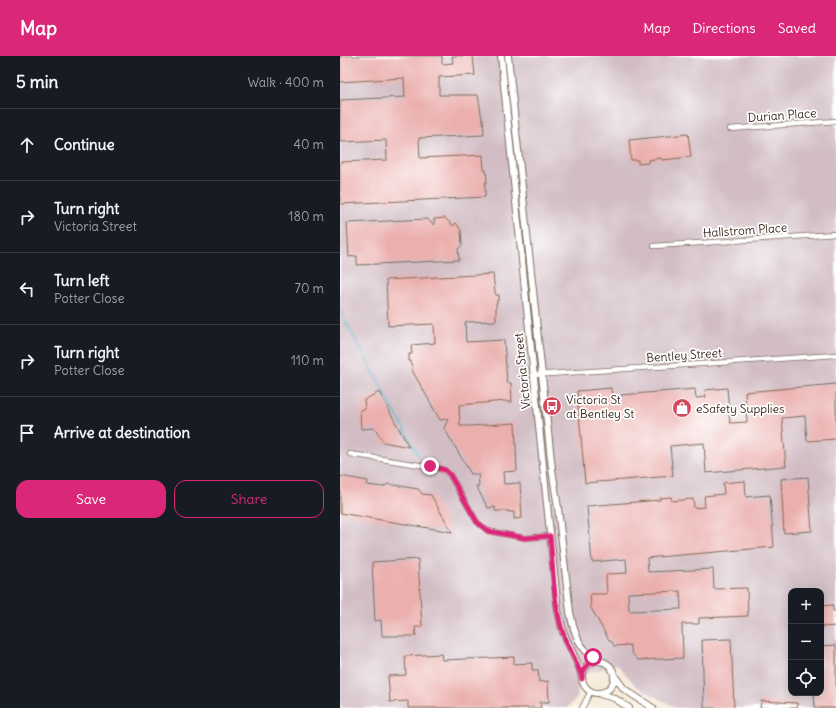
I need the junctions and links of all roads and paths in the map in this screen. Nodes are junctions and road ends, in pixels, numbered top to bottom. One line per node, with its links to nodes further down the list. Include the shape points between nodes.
1 (501, 56): 9 (main road, Victoria Street)
2 (508, 56): 8 (main road, Victoria Street)
3 (836, 121): 4 (street, Durian Place)
4 (730, 128)
5 (836, 234): 6 (street, Hallstrom Place)
6 (654, 246)
7 (836, 355): 8 (street, Bentley Street)
8 (542, 374): 9 (street, Bentley Street); 12 (main road, Victoria Street, via 572,623 582,647)
9 (533, 375): 11 (main road, Victoria Street)
10 (350, 454): 11 (street, via 445,470 477,522 488,531 525,538)
11 (550, 536): 14 (main road, Victoria Street, via 560,622)
12 (599, 660): 13 (main road, via 611,667); 14 (main road, via 586,666)
13 (614, 675): 15 (main road, via 609,688); 18 (main road, via 624,689)
14 (582, 679): 15 (main road)
15 (593, 692): 16 (street); 17 (main road, via 614,698)
16 (582, 708)
17 (629, 708)
18 (653, 708)

